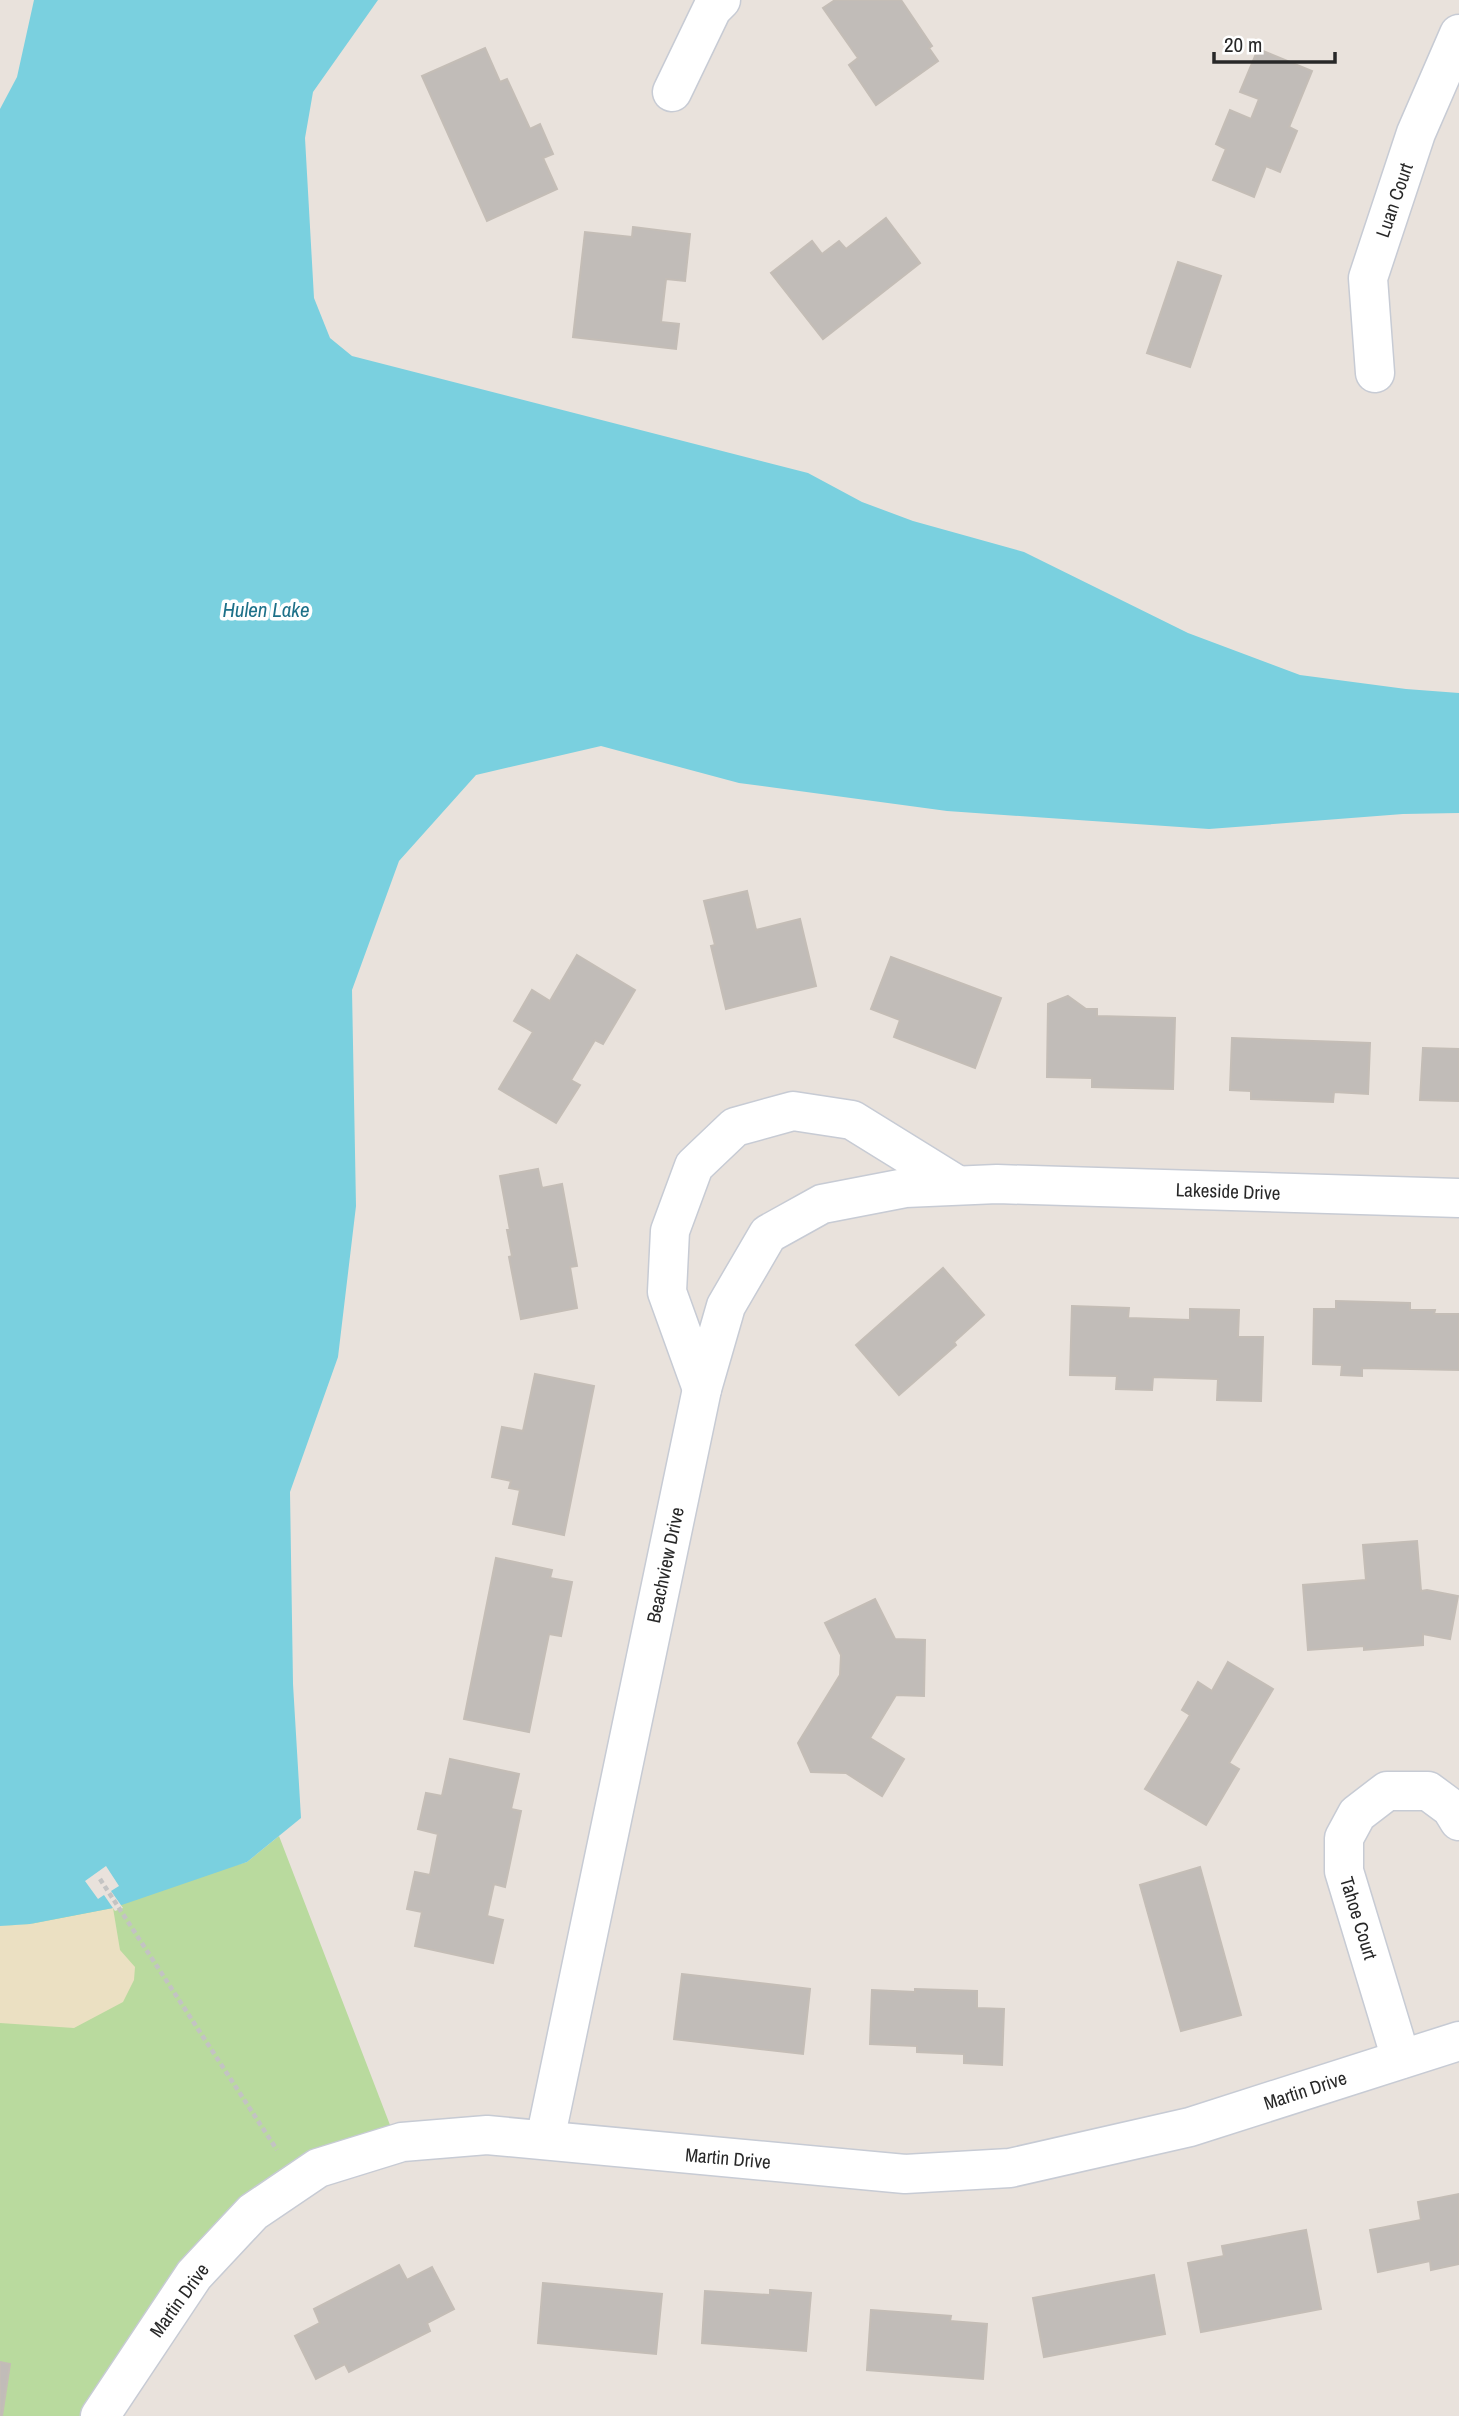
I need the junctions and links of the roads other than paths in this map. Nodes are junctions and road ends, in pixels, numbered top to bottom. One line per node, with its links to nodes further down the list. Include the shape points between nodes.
1 (721, 0): 3 (street, via 712,9)
2 (1459, 34): 4 (street, Luan Court, via 1416,133 1368,278)
3 (673, 92)
4 (1375, 373)
5 (996, 1184): 6 (street, Beachview Drive); 7 (street, Lakeside Drive)
6 (957, 1185): 8 (street, Beachview Drive, via 905,1188 822,1204 768,1234 726,1306); 8 (street, via 852,1120 793,1111 735,1127 694,1166 670,1231 667,1292)
7 (1459, 1198)
8 (702, 1389): 12 (street, Beachview Drive)
9 (1459, 1821): 11 (street, Tahoe Court, via 1451,1808 1428,1791 1387,1791 1357,1814 1344,1838 1344,1871)
10 (1459, 2041): 11 (street, Martin Drive)
11 (1401, 2059): 12 (street, Martin Drive, via 1190,2127 1010,2168 905,2174)
12 (545, 2140): 13 (street, Martin Drive, via 486,2135 402,2142 318,2168 253,2212 194,2275)
13 (100, 2416)

